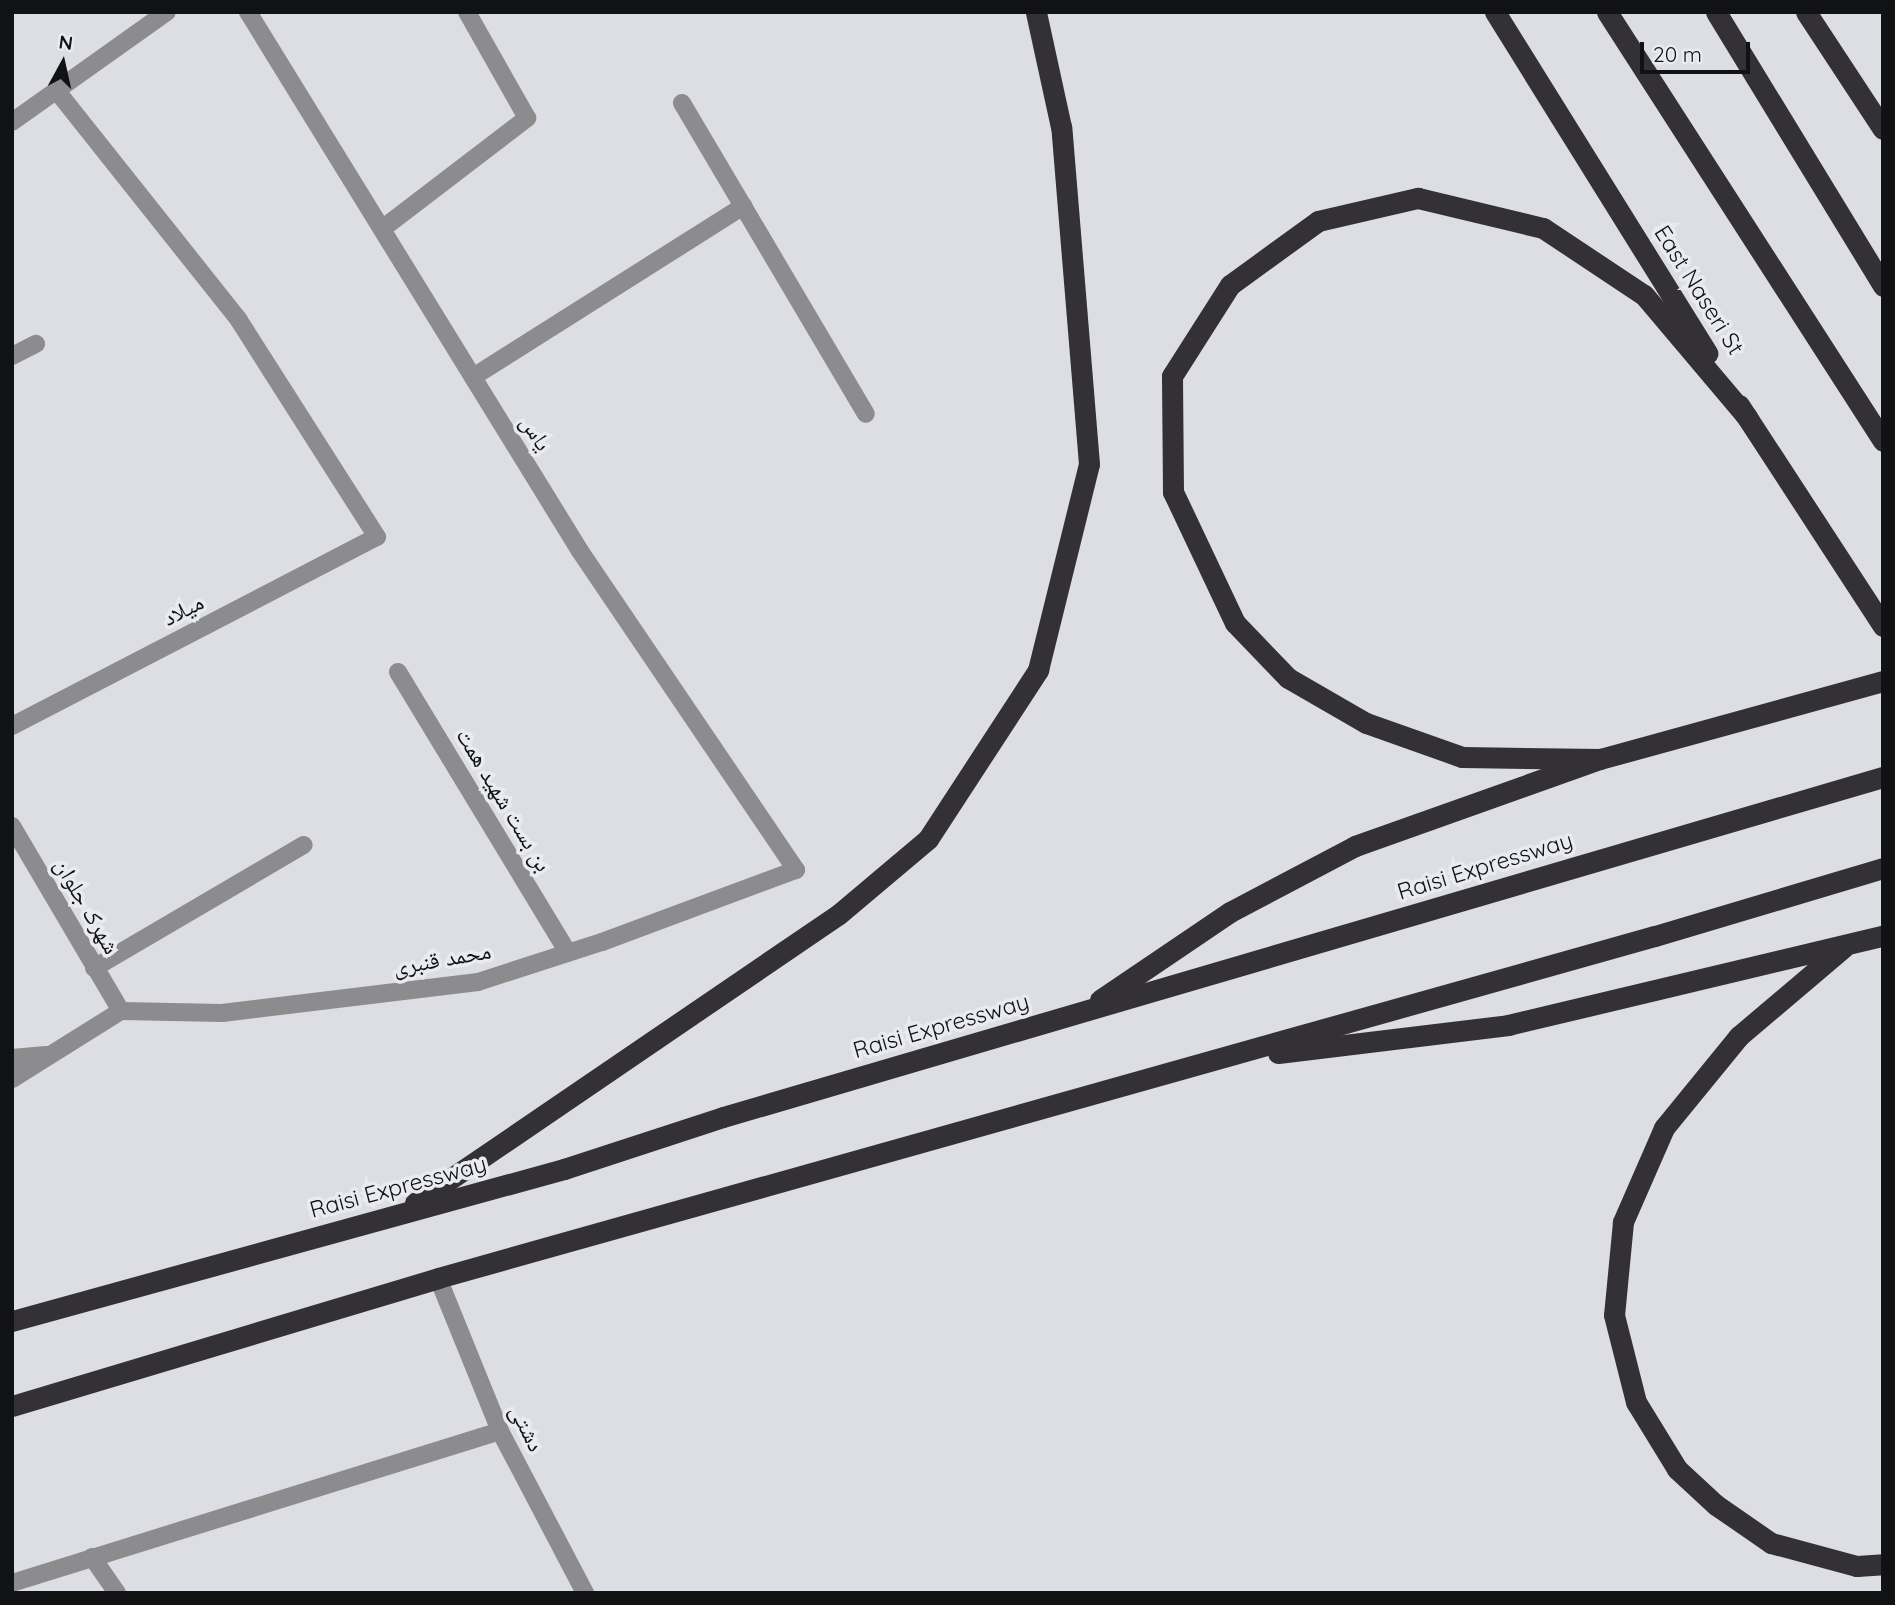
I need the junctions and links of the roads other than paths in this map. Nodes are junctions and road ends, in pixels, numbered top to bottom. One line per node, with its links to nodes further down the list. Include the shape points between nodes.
1 (167, 12): 9 (street)
2 (248, 12): 14 (street, یاس)
3 (467, 12): 14 (street, via 527,118)
4 (1036, 12): 42 (highway, via 1061,127 1089,464 1038,670 928,839 839,914)
5 (1495, 12): 20 (highway, East Naseri St)
6 (1607, 12): 21 (highway)
7 (1716, 12): 15 (highway)
8 (1807, 12): 12 (highway)
9 (57, 91): 11 (street); 25 (street, میلاد, via 239,320 377,537)
10 (682, 103): 13 (street)
11 (12, 122)
12 (1883, 129)
13 (743, 206): 18 (street); 19 (street)
14 (382, 229): 18 (street, یاس)
15 (1883, 286)
16 (36, 344): 17 (street)
17 (12, 356)
18 (473, 377): 31 (street, یاس, via 580,551)
19 (866, 414)
20 (1747, 417): 22 (highway, East Naseri St); 26 (highway, via 1644,295 1543,228 1418,198 1318,221 1230,285 1172,376 1173,492 1235,623 1288,678 1366,723 1462,757)
21 (1883, 441)
22 (1883, 626)
23 (398, 671): 34 (street, بن بست شهید همت)
24 (1883, 681): 26 (highway)
25 (12, 726)
26 (1600, 759): 37 (highway, via 1355,846 1230,912)
27 (1883, 777): 37 (highway, Raisi Expressway)
28 (12, 826): 35 (street, شهرک جلوان)
29 (304, 845): 35 (street)
30 (1883, 867): 40 (highway)
31 (796, 870): 34 (street, محمد قنبری)
32 (1883, 936): 33 (highway)
33 (1844, 947): 40 (highway, via 1508,1025); 48 (highway, via 1739,1036 1664,1128 1623,1222 1614,1315 1636,1402 1677,1469 1771,1543 1857,1566)
34 (568, 953): 36 (street, محمد قنبری, via 464,984 222,1013)
35 (94, 968): 36 (street, شهرک جلوان)
36 (121, 1011): 38 (street)
37 (1082, 1012): 42 (highway, Raisi Expressway, via 723,1117 564,1169)
38 (53, 1054): 39 (street); 41 (street)
39 (12, 1058)
40 (1217, 1060): 43 (highway)
41 (12, 1079)
42 (399, 1214): 44 (highway, Raisi Expressway)
43 (438, 1278): 45 (highway); 46 (street, دشتی)
44 (12, 1321)
45 (12, 1406)
46 (499, 1432): 47 (street); 51 (street, دشتی)
47 (92, 1557): 49 (street); 50 (street)
48 (1883, 1563)
49 (12, 1583)
50 (117, 1593)
51 (585, 1593)

